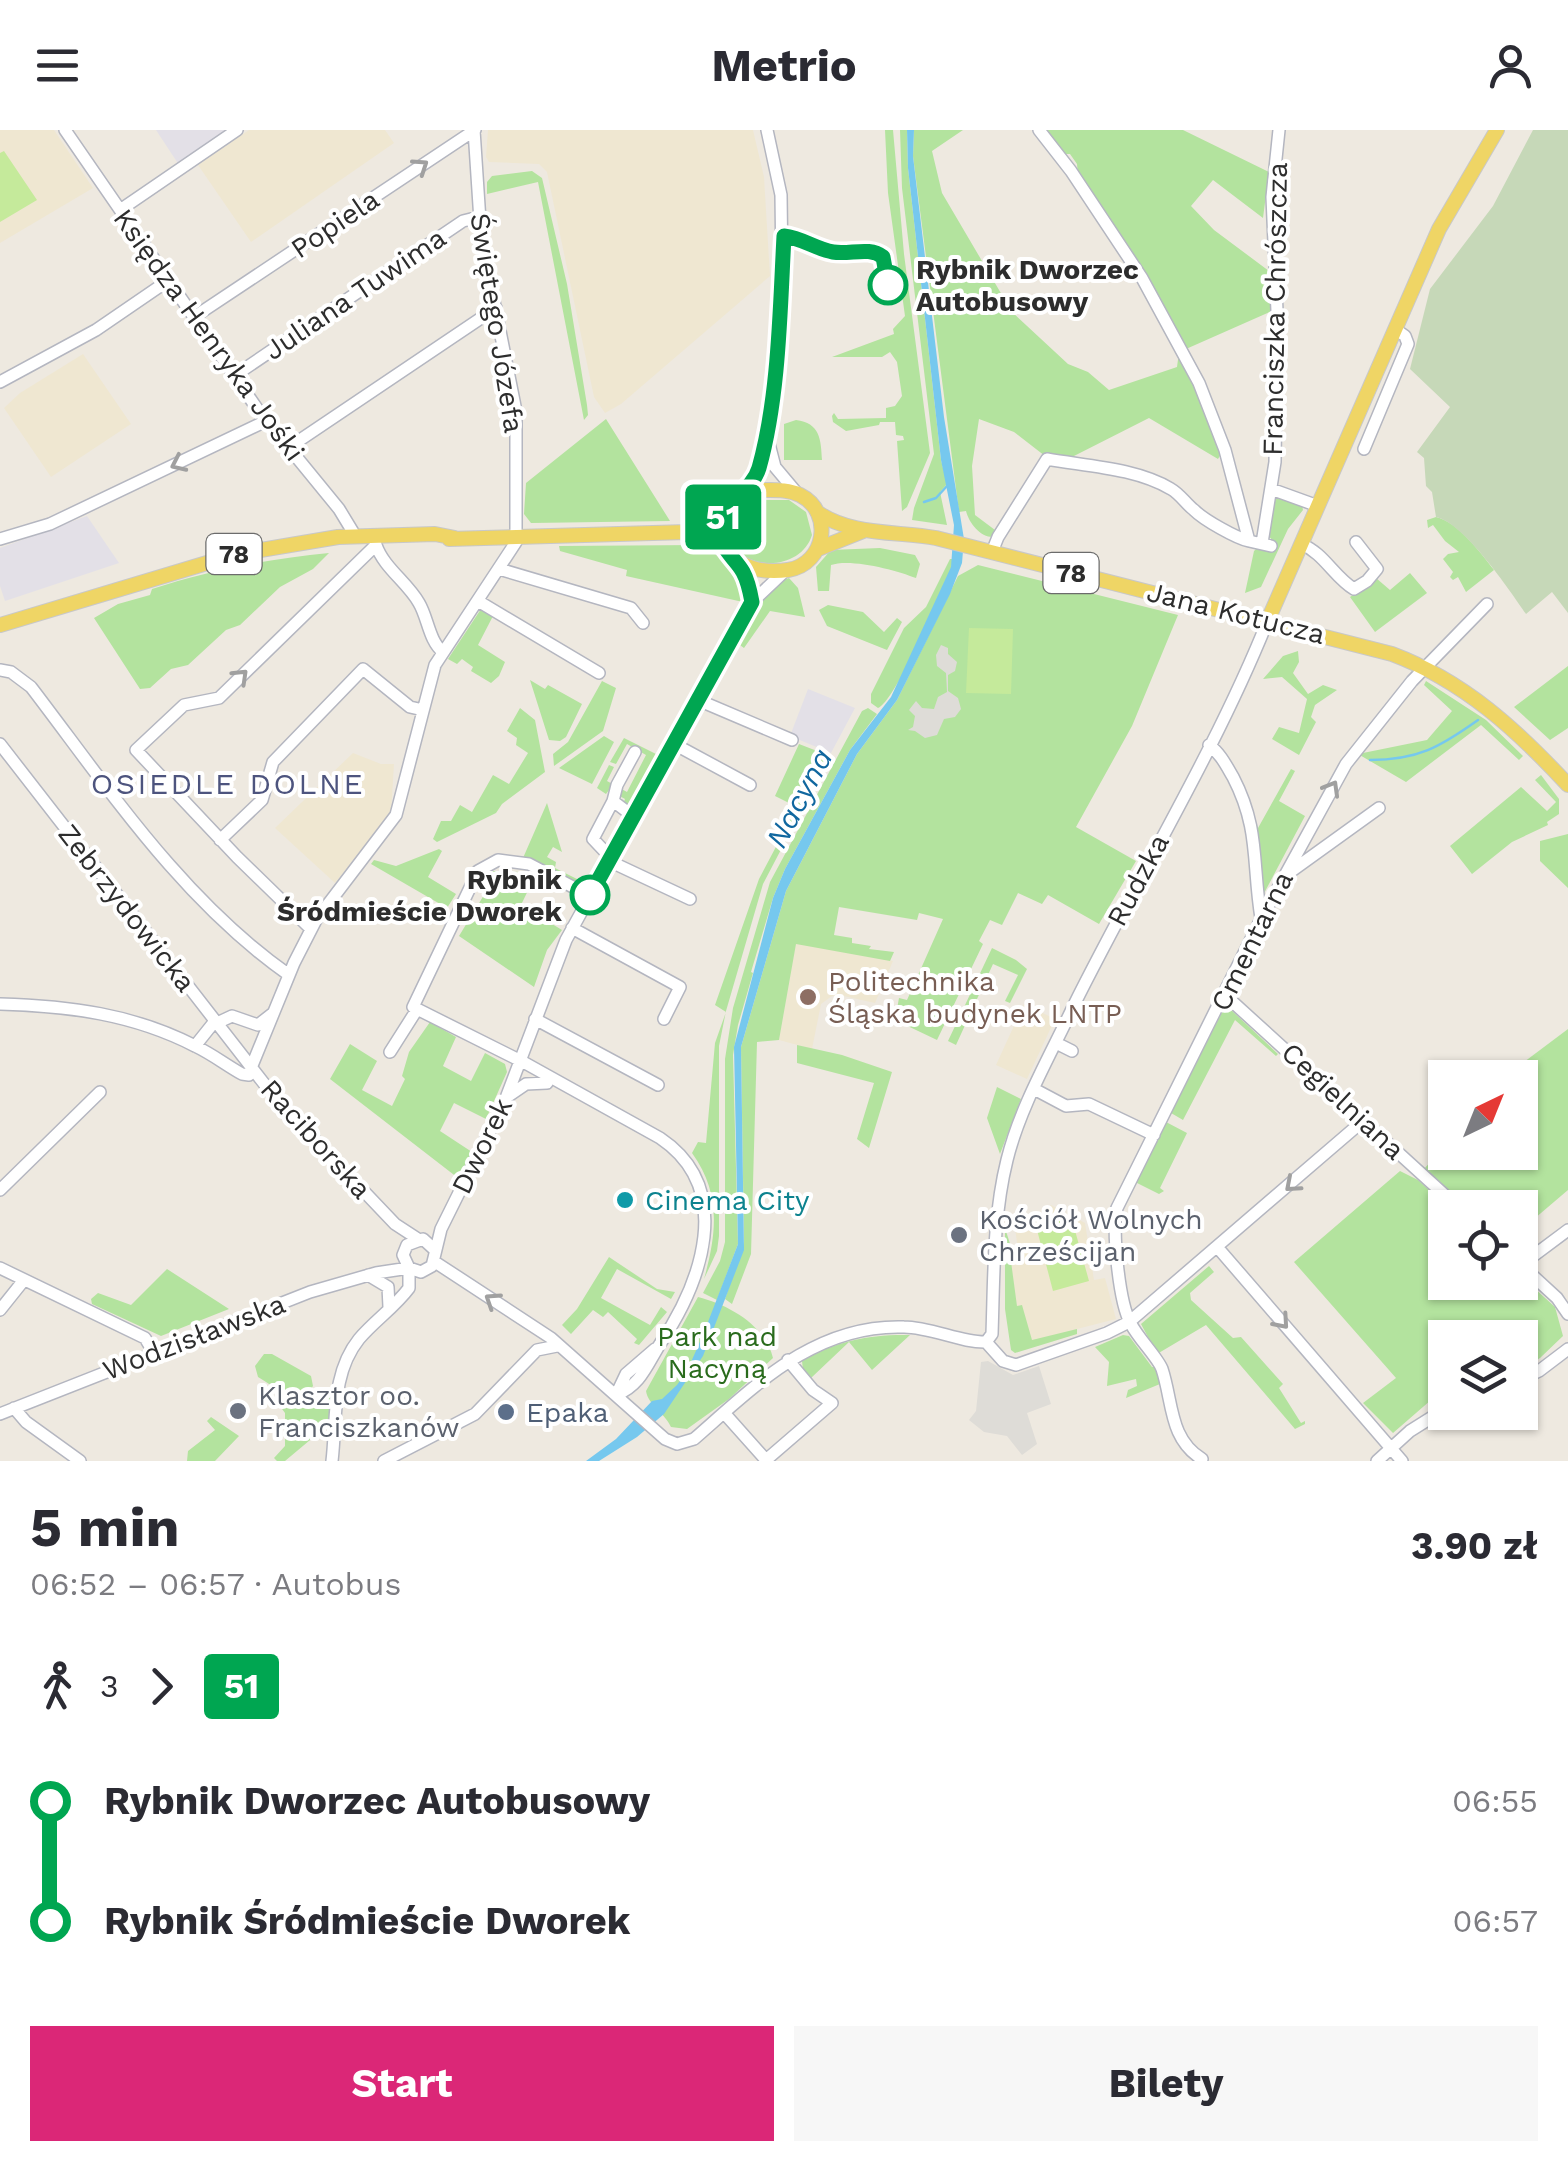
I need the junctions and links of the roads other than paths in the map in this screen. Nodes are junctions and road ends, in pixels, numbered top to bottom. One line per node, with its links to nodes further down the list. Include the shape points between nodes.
1 (66, 130): 10 (street, Księdza Henryka Jośki)
2 (237, 130): 10 (street)
3 (474, 130): 9 (street, Świętego Józefa); 14 (street, Popiela, one-way to 3)
4 (482, 130): 9 (street, Świętego Józefa)
5 (766, 130): 19 (street, via 784,227)
6 (1039, 130): 36 (street, via 1142,278 1199,383)
7 (1280, 130): 22 (street, Franciszka Chrószcza, via 1272,184 1277,311)
8 (1497, 130): 15 (main road, Rudzka, via 1450,208)
9 (477, 166): 11 (street, Świętego Józefa)
10 (120, 210): 12 (street, Księdza Henryka Jośki)
11 (479, 217): 13 (street, Świętego Józefa); 16 (street, Juliana Tuwima, via 463,221)
12 (168, 280): 14 (street, Księdza Henryka Jośki); 17 (street, via 96,330)
13 (496, 308): 20 (street); 30 (street, Świętego Józefa, via 516,411)
14 (194, 317): 16 (street, Księdza Henryka Jośki)
15 (1395, 329): 21 (street, Rudzka, via 1408,344); 25 (main road, Rudzka)
16 (234, 376): 18 (street, Księdza Henryka Jośki)
17 (0, 382)
18 (266, 421): 20 (street, Księdza Henryka Jośki); 33 (street, one-way to 33, via 60,520)
19 (768, 438): 23 (street, via 776,470); 24 (street)
20 (288, 448): 31 (street, Księdza Henryka Jośki)
21 (1364, 449)
22 (1271, 489): 25 (street); 36 (street, Franciszka Chrószcza)
23 (800, 494): 24 (main road); 27 (main road, 78)
24 (742, 495): 26 (main road)
25 (1318, 506): 37 (main road, Rudzka)
26 (728, 507): 29 (main road); 41 (main road, via 720,530)
27 (817, 512): 28 (main road, Jana Kotucza / 78); 39 (main road)
28 (864, 530): 39 (main road, Jana Kotucza / 78); 40 (main road, Jana Kotucza / 78)
29 (687, 532): 30 (main road, 78); 41 (main road, 78)
30 (515, 535): 32 (main road, 78); 42 (street, Świętego Józefa)
31 (356, 537): 32 (main road, 78); 35 (main road, 78)
32 (455, 538): 38 (main road, 78)
33 (0, 539)
34 (1356, 542): 37 (street, via 1377,569 1354,589)
35 (320, 543): 38 (main road, 78); 49 (main road, 78, via 213,559)
36 (1261, 543): 40 (street, via 1237,538 1162,485 1048,459)
37 (1301, 544): 47 (main road, Rudzka)
38 (376, 545): 50 (street, via 416,597); 66 (street, one-way to 38, via 136,750 184,705 219,698)
39 (818, 549): 43 (main road, 78)
40 (986, 551): 47 (main road, Jana Kotucza / 78)
41 (731, 557): 43 (main road, 78, via 756,570); 45 (street)
42 (499, 569): 44 (street, Świętego Józefa); 48 (street, via 631,608)
43 (786, 570): 45 (street, Dworek)
44 (478, 602): 50 (street, Świętego Józefa); 53 (street)
45 (752, 602): 54 (street, Dworek)
46 (1488, 604): 51 (street, Cmentarna)
47 (1268, 620): 51 (main road, Jana Kotucza / 78); 59 (street, Rudzka)
48 (643, 623)
49 (0, 625)
50 (443, 652): 55 (street, Świętego Józefa)
51 (1426, 668): 61 (main road, Jana Kotucza / 78, via 1498,715); 68 (street, Cmentarna, one-way to 51, via 1360,744)
52 (0, 670): 74 (street, via 31,687 135,826 208,905)
53 (599, 673)
54 (698, 700): 56 (street); 58 (street, Dworek)
55 (423, 710): 66 (street, via 362,669 272,762 262,800); 73 (street, Świętego Józefa, via 396,814)
56 (792, 740)
57 (0, 744): 81 (street, Zebrzydowicka)
58 (674, 744): 62 (street); 65 (street, Dworek)
59 (1209, 745): 71 (street, via 1249,810); 82 (street, Rudzka)
60 (635, 752): 63 (street)
61 (1568, 784)
62 (750, 785)
63 (613, 801): 65 (street); 67 (street, via 593,839)
64 (1379, 808): 68 (street)
65 (634, 817): 67 (street, Dworek)
66 (220, 840): 73 (street)
67 (610, 859): 69 (street, Dworek); 70 (street)
68 (1282, 878): 71 (street, Cmentarna)
69 (590, 896): 72 (street, Dworek); 77 (street, via 528,864 498,860 478,871 416,998)
70 (690, 899)
71 (1261, 919): 75 (street, Cmentarna)
72 (572, 928): 79 (street, via 680,987); 80 (street, Dworek)
73 (312, 929): 74 (street, Świętego Józefa)
74 (289, 974): 78 (street, Świętego Józefa)
75 (1225, 996): 93 (street, Cegielniana); 94 (street, Cmentarna)
76 (0, 1004): 83 (street, Raciborska, via 98,1012)
77 (416, 1012): 85 (street); 86 (street, Dworek)
78 (272, 1014): 81 (street, via 260,1024 231,1016); 87 (street, Świętego Józefa)
79 (664, 1019)
80 (535, 1020): 86 (street, Dworek); 89 (street)
81 (216, 1022): 83 (street); 87 (street, Zebrzydowicka)
82 (1056, 1043): 84 (street); 90 (street, Rudzka)
83 (195, 1046): 87 (street, Raciborska, via 247,1076)
84 (1072, 1051)
85 (390, 1052)
86 (520, 1061): 88 (street); 92 (street, Dworek)
87 (253, 1069): 97 (street, Raciborska)
88 (548, 1080): 92 (street); 122 (street, via 666,1142 698,1180 706,1212 700,1259 682,1309)
89 (658, 1085)
90 (1034, 1088): 94 (street, via 1066,1106 1089,1104); 115 (street, Rudzka, via 1003,1179 992,1334)
91 (100, 1092): 95 (street)
92 (506, 1098): 100 (street, Dworek)
93 (1364, 1120): 96 (street, Cegielniana); 101 (street, one-way to 101)
94 (1154, 1135): 113 (street, Cmentarna, via 1116,1214)
95 (0, 1190)
96 (1440, 1190)
97 (399, 1228): 99 (street, Raciborska); 102 (street, Raciborska)
98 (1568, 1230): 103 (street)
99 (421, 1240): 100 (street, Raciborska); 102 (street, Wodzisławska)
100 (438, 1245): 105 (street, Wodzisławska, via 423,1272); 106 (street); 106 (street)
101 (1218, 1248): 113 (street); 130 (street, one-way to 130)
102 (404, 1250): 105 (street, Raciborska); 107 (street, Wodzisławska)
103 (1538, 1252)
104 (0, 1268): 108 (street)
105 (409, 1268): 107 (street, Wodzisławska); 110 (street, via 409,1288)
106 (450, 1273): 114 (street, one-way to 106)
107 (372, 1274): 110 (street, via 388,1286); 119 (street, Wodzisławska)
108 (24, 1280): 111 (street); 119 (street, via 130,1331)
109 (1538, 1280): 112 (street)
110 (390, 1307): 133 (street, via 341,1369)
111 (0, 1310)
112 (1568, 1314)
113 (1129, 1322): 115 (street, via 1016,1366); 131 (street, via 1161,1366 1181,1442)
114 (534, 1329): 116 (street); 117 (street)
115 (986, 1342): 120 (street, via 883,1327 827,1340)
116 (558, 1346): 117 (street); 123 (street)
117 (537, 1350): 134 (street, via 475,1414)
118 (1568, 1350): 121 (street)
119 (148, 1355): 125 (street, Wodzisławska)
120 (788, 1360): 128 (street); 128 (street, via 832,1403 824,1413 766,1460)
121 (1538, 1371)
122 (630, 1379): 123 (street); 124 (street); 126 (street)
123 (597, 1380): 124 (street)
124 (616, 1395): 126 (street)
125 (14, 1408): 127 (street, Wodzisławska); 132 (street)
126 (636, 1410): 128 (street, via 676,1444 694,1440)
127 (0, 1414)
128 (725, 1414)
129 (1428, 1419): 130 (street)
130 (1391, 1448): 135 (street); 136 (street)
131 (1202, 1459)
132 (80, 1461)
133 (332, 1461)
134 (384, 1461)
135 (1378, 1461)
136 (1402, 1461)

